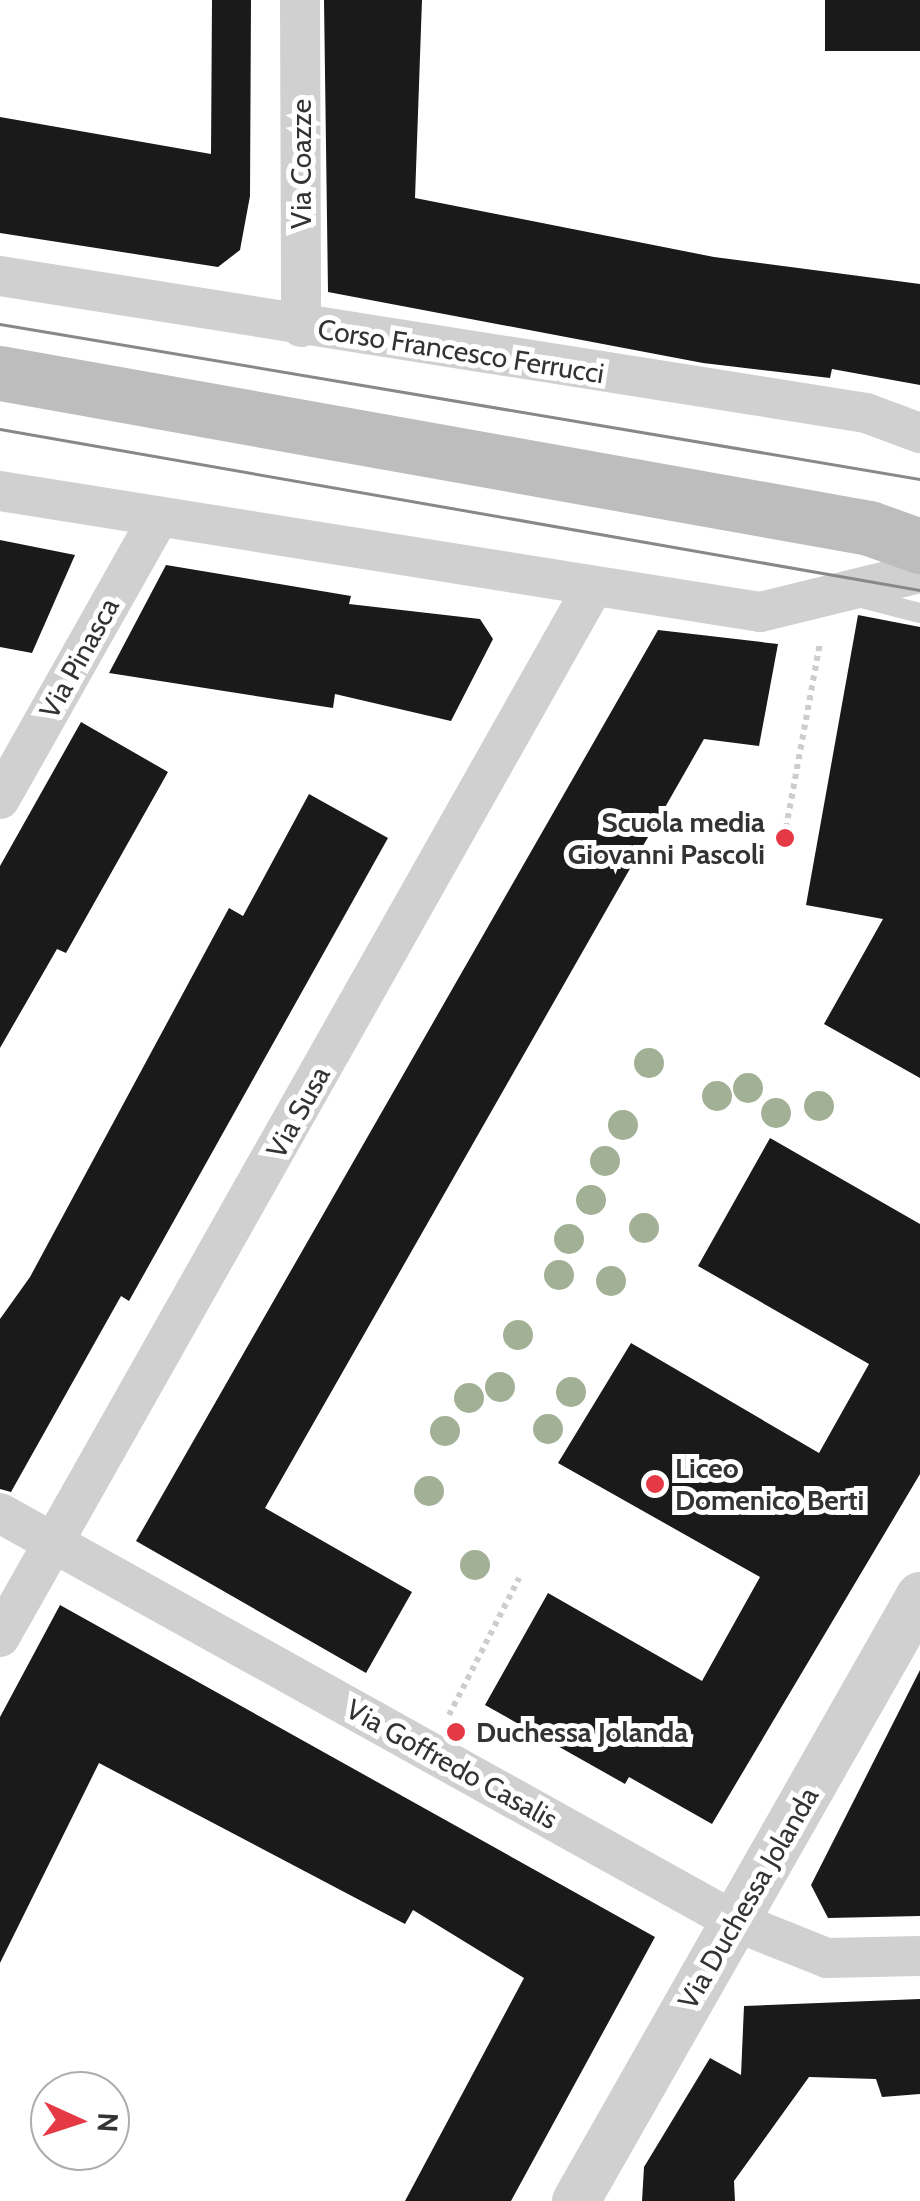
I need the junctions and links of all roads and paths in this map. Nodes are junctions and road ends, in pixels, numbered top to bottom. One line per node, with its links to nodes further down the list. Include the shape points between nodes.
1 (300, 0): 3 (street, Via Coazze)
2 (0, 276): 3 (street, Corso Francesco Ferrucci)
3 (301, 327): 5 (street, Corso Francesco Ferrucci, via 866,413)
4 (0, 372): 8 (main road)
5 (920, 433)
6 (0, 491): 7 (street)
7 (159, 516): 11 (street); 14 (street, Via Pinasca)
8 (894, 526): 9 (main road)
9 (920, 546)
10 (920, 573): 12 (street)
11 (593, 586): 12 (street, via 760,612); 17 (street, Via Susa)
12 (837, 596): 13 (lane); 15 (path)
13 (920, 613)
14 (0, 799)
15 (786, 828)
16 (0, 1512): 17 (street, Via Goffredo Casalis)
17 (56, 1543): 20 (street, Via Susa); 21 (street, Via Goffredo Casalis)
18 (520, 1578): 21 (path)
19 (920, 1596): 22 (street, Via Duchessa Jolanda)
20 (0, 1636)
21 (429, 1751): 22 (street, Via Goffredo Casalis)
22 (734, 1922): 23 (street, Via Goffredo Casalis, via 827,1958); 24 (street, Via Duchessa Jolanda)
23 (920, 1956)
24 (576, 2201)

